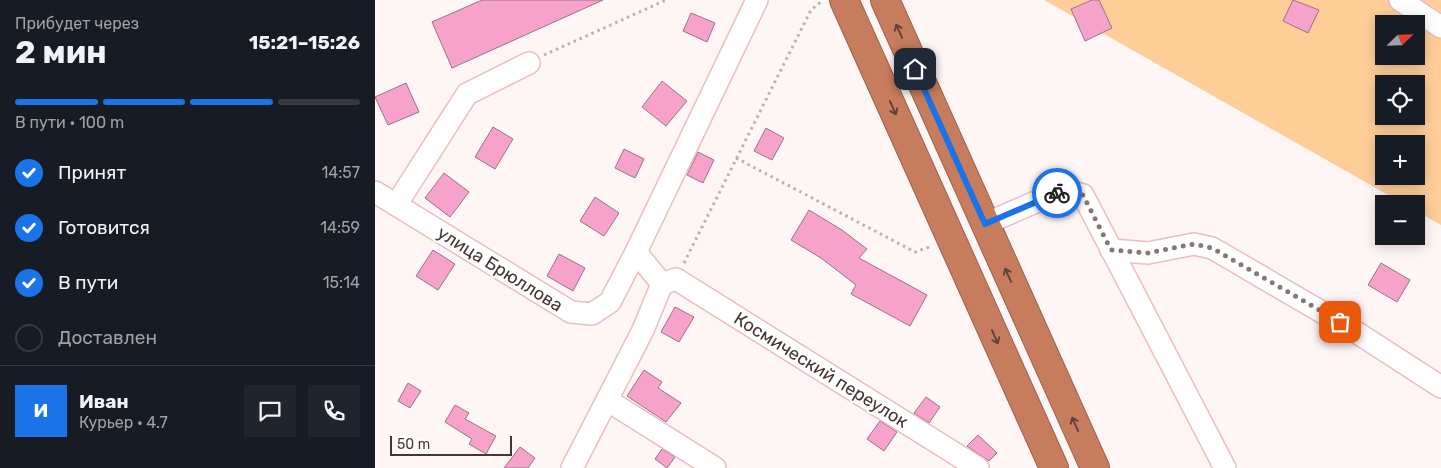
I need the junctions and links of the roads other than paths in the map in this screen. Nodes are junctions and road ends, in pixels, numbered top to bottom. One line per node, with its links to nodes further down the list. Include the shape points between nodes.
1 (757, 0): 11 (street, улица Брюллова)
2 (844, 0): 18 (highway, one-way to 18)
3 (885, 0): 9 (highway, one-way to 3)
4 (1400, 0): 5 (street)
5 (1441, 26)
6 (529, 63): 8 (street, via 467,94)
7 (375, 192): 8 (street, улица Брюллова)
8 (397, 205): 11 (street, улица Брюллова, via 571,312 591,314 610,302)
9 (985, 224): 10 (street, via 1063,190 1083,195); 19 (highway, one-way to 9)
10 (1111, 250): 13 (street, via 1148,253 1194,244 1212,248 1356,332); 20 (street)
11 (637, 252): 12 (street)
12 (669, 282): 14 (street); 17 (street, Космический переулок)
13 (1441, 387)
14 (607, 400): 15 (street); 16 (street)
15 (572, 468)
16 (715, 468)
17 (978, 468)
18 (1054, 468)
19 (1095, 468)
20 (1225, 468)

